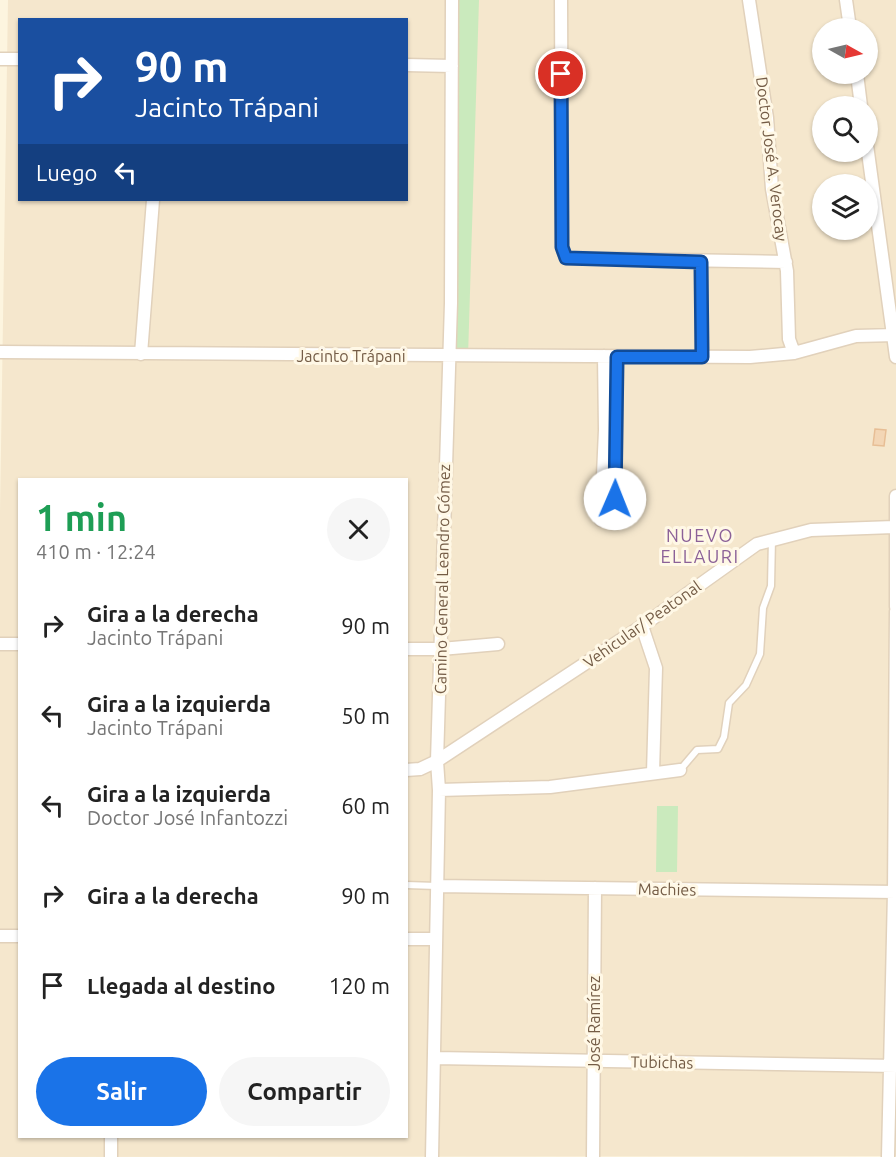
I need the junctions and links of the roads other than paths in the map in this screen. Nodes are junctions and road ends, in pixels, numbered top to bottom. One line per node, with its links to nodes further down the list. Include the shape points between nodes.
1 (452, 0): 9 (street, Camino General Leandro Gómez)
2 (561, 0): 12 (street, via 562,247 566,258)
3 (749, 0): 13 (street, Doctor José A. Verocay, via 767,118 772,189)
4 (846, 0): 5 (street)
5 (849, 18)
6 (0, 59): 7 (street)
7 (18, 59)
8 (408, 65): 9 (street)
9 (452, 66): 18 (street, Camino General Leandro Gómez)
10 (869, 162): 14 (street)
11 (153, 201): 17 (street)
12 (701, 262): 13 (street); 20 (street)
13 (786, 262): 16 (street, Doctor José A. Verocay, via 789,339)
14 (895, 335): 16 (street, Jacinto Trápani, via 856,336); 21 (street)
15 (0, 352): 17 (street, Jacinto Trápani)
16 (794, 353): 20 (street, Jacinto Trápani)
17 (141, 354): 18 (street, Jacinto Trápani)
18 (449, 357): 19 (street, Jacinto Trápani); 36 (street, Camino General Leandro Gómez)
19 (610, 357): 20 (street, Jacinto Trápani); 22 (street)
20 (702, 357)
21 (896, 357)
22 (610, 427): 23 (street); 24 (street)
23 (603, 479): 24 (street); 27 (street)
24 (616, 483): 26 (street)
25 (896, 496): 28 (street)
26 (615, 515)
27 (601, 520)
28 (895, 527): 29 (street, Vehicular/ Peatonal, via 811,530); 30 (street)
29 (772, 538): 31 (street, Vehicular/ Peatonal, via 757,544); 39 (lane, via 771,586 763,608 760,654 746,685 729,703 724,737 718,749 697,750)
30 (896, 609): 42 (street)
31 (642, 626): 37 (street, Vehicular/ Peatonal); 40 (street, via 657,668)
32 (0, 644): 33 (street)
33 (18, 644)
34 (498, 644): 36 (street)
35 (408, 649): 36 (street)
36 (441, 649): 37 (street, Camino General Leandro Gómez)
37 (437, 761): 38 (street, Vehicular/ Peatonal); 41 (street, Camino General Leandro Gómez)
38 (408, 770)
39 (680, 770): 40 (street)
40 (652, 773): 41 (street, via 550,787)
41 (439, 790): 44 (street, Camino General Leandro Gómez)
42 (895, 802): 46 (street)
43 (408, 885): 44 (lane)
44 (437, 886): 45 (street, Machies); 50 (street, Camino General Leandro Gómez)
45 (595, 888): 46 (street, Machies); 52 (street, José Ramírez)
46 (895, 892): 53 (street)
47 (0, 936): 48 (street)
48 (18, 936)
49 (408, 939): 50 (street)
50 (436, 939): 51 (street, Camino General Leandro Gómez)
51 (434, 1058): 52 (street, Tubichas); 56 (street, Camino General Leandro Gómez)
52 (593, 1061): 53 (street, Tubichas); 57 (street, José Ramírez)
53 (893, 1066): 58 (street)
54 (111, 1138): 55 (street)
55 (111, 1157)
56 (432, 1157)
57 (593, 1157)
58 (888, 1157)

